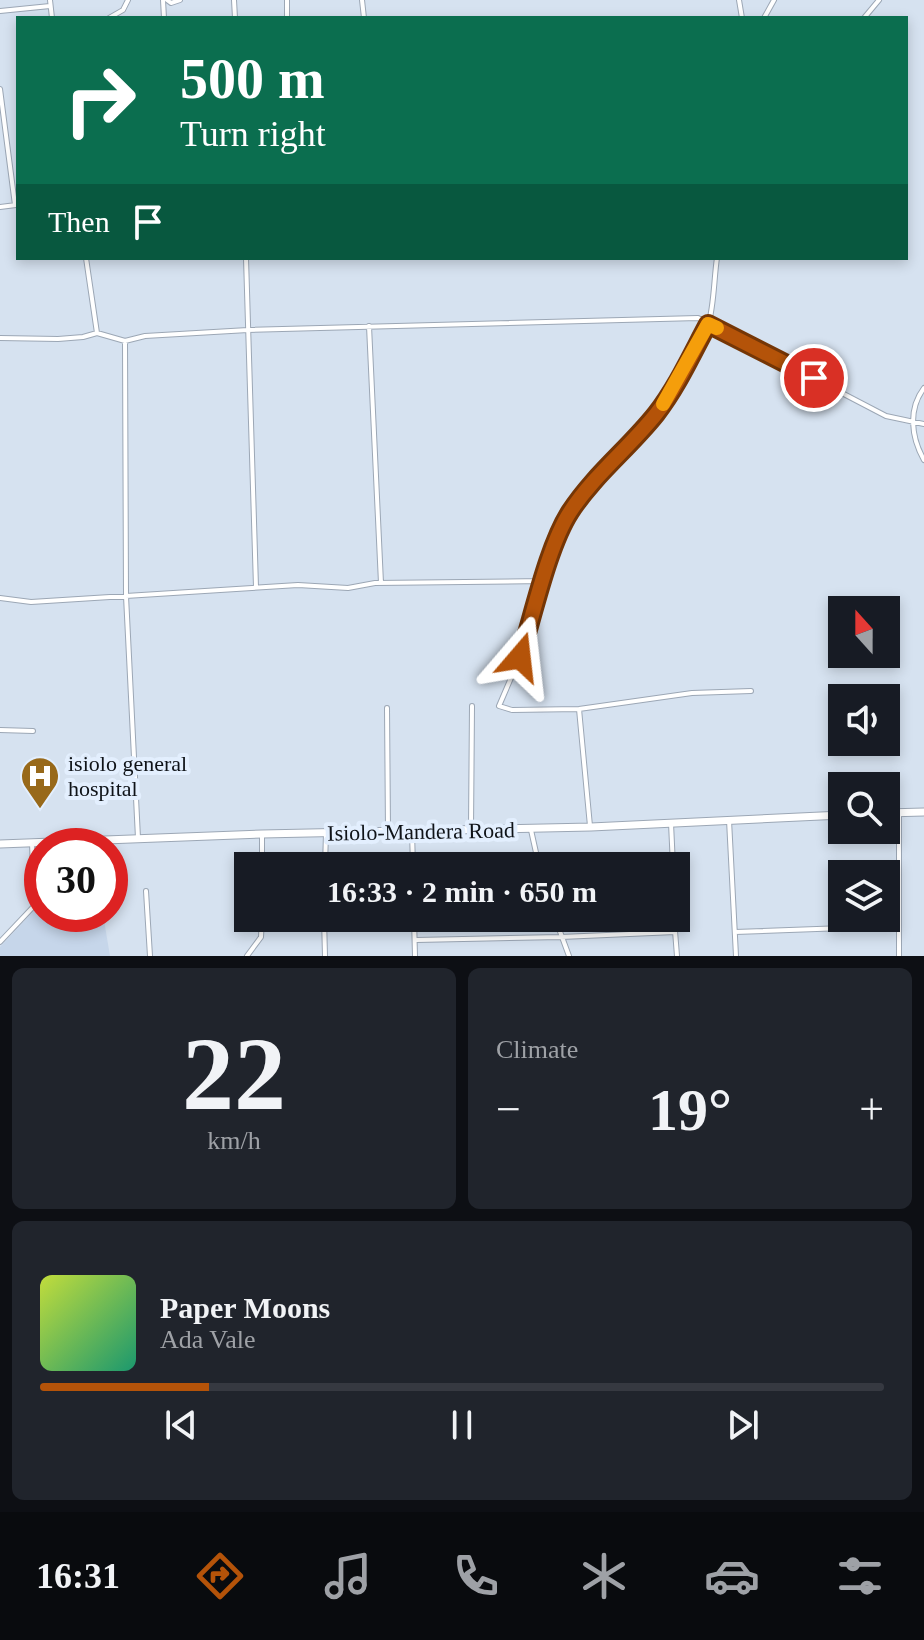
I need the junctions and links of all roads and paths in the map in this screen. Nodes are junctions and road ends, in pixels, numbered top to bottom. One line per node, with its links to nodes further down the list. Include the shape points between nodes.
1 (128, 0): 7 (street)
2 (165, 0): 3 (street)
3 (180, 0)
4 (879, 0): 8 (street)
5 (50, 3): 6 (street)
6 (0, 11)
7 (112, 16)
8 (866, 16)
9 (0, 89): 10 (street)
10 (16, 198)
11 (86, 260): 17 (street)
12 (246, 260): 16 (street)
13 (717, 260): 14 (street)
14 (708, 324): 15 (street, via 677,318); 21 (street, via 886,416); 24 (street, via 656,414 569,514)
15 (369, 326): 16 (street); 25 (street)
16 (248, 330): 19 (street); 26 (street)
17 (97, 333): 18 (street); 19 (street)
18 (0, 338)
19 (125, 341): 27 (street)
20 (924, 388): 21 (street, via 913,406)
21 (914, 422): 22 (street); 23 (street)
22 (924, 424)
23 (924, 460)
24 (544, 581): 25 (street); 32 (street, via 499,706)
25 (381, 583): 26 (street)
26 (256, 587): 27 (street)
27 (126, 596): 28 (street, via 31,602); 49 (street)
28 (0, 598)
29 (751, 691): 32 (street, via 692,693)
30 (472, 706): 43 (street)
31 (387, 708): 44 (street)
32 (579, 709): 41 (street)
33 (0, 730): 34 (street); 35 (street)
34 (33, 731)
35 (0, 739)
36 (924, 812): 37 (highway)
37 (900, 813)
38 (828, 816): 39 (highway, Isiolo-Mandera Road)
39 (729, 820): 40 (highway, Isiolo-Mandera Road); 65 (street)
40 (671, 823): 41 (highway, Isiolo-Mandera Road); 56 (street)
41 (591, 827): 42 (highway, Isiolo-Mandera Road)
42 (531, 829): 43 (highway, Isiolo-Mandera Road); 55 (street)
43 (471, 830): 45 (highway, Isiolo-Mandera Road)
44 (388, 832): 45 (highway, Isiolo-Mandera Road); 46 (highway, Isiolo-Mandera Road)
45 (412, 832): 54 (street)
46 (326, 833): 47 (highway, Isiolo-Mandera Road); 53 (street)
47 (262, 834): 49 (highway, Isiolo-Mandera Road); 52 (street)
48 (128, 838): 49 (highway, Isiolo-Mandera Road)
49 (138, 838)
50 (24, 842): 51 (highway, Isiolo-Mandera Road)
51 (0, 844)
52 (262, 852)
53 (325, 852)
54 (413, 852)
55 (536, 852)
56 (672, 852)
57 (146, 891): 70 (street)
58 (24, 917): 69 (street)
59 (828, 929): 65 (street)
60 (261, 932): 71 (street)
61 (324, 932): 72 (street)
62 (415, 932): 68 (street)
63 (559, 932): 67 (street)
64 (675, 932): 67 (street); 75 (street)
65 (735, 932): 76 (street)
66 (899, 932): 77 (street)
67 (561, 937): 68 (street); 74 (street)
68 (416, 940): 73 (street)
69 (0, 942)
70 (150, 956)
71 (247, 956)
72 (325, 956)
73 (415, 956)
74 (569, 956)
75 (677, 956)
76 (736, 956)
77 (899, 956)

